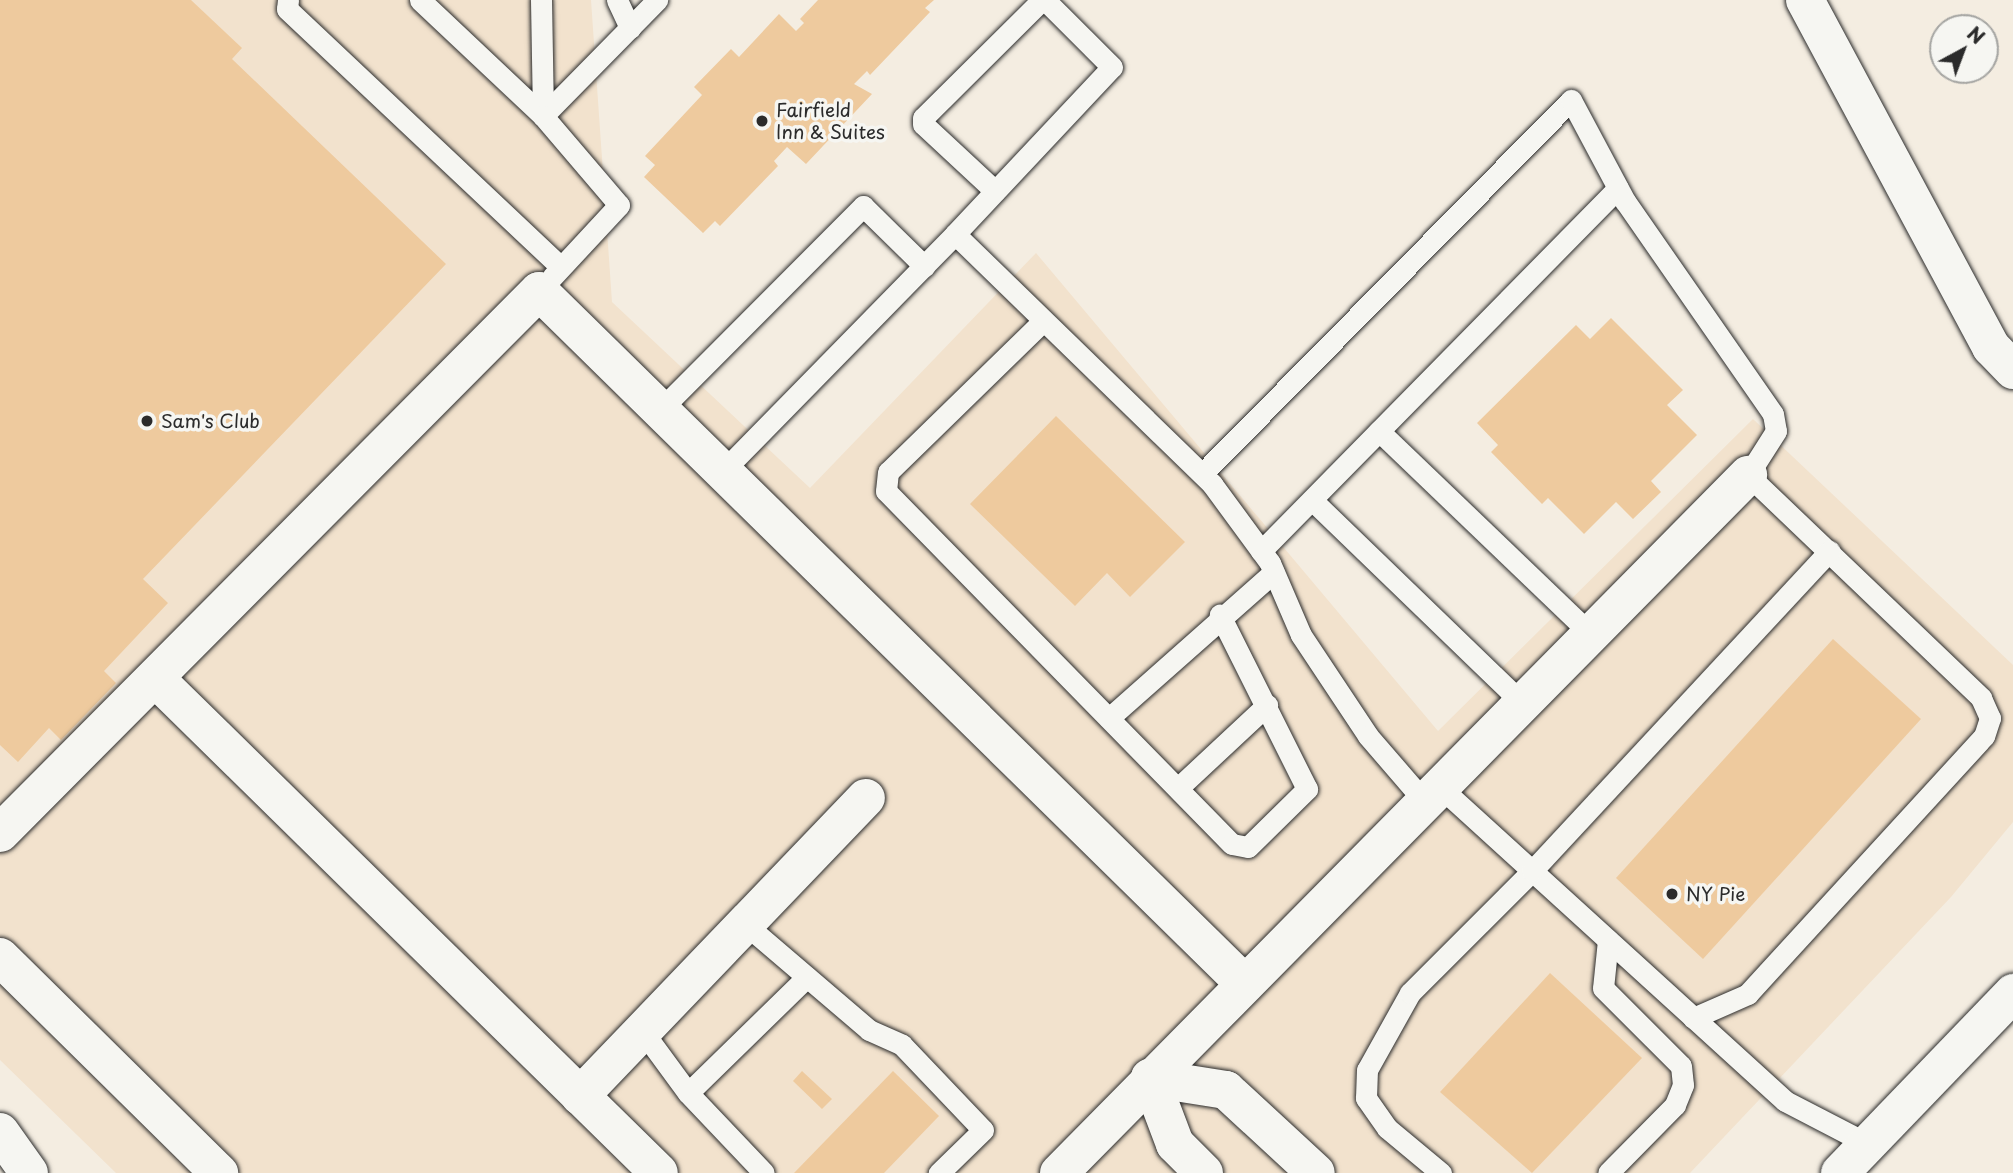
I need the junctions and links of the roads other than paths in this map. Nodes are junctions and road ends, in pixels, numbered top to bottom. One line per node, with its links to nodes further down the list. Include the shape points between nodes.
1 (288, 0): 14 (lane, via 287,9)
2 (419, 0): 9 (lane)
3 (541, 0): 9 (lane)
4 (617, 0): 8 (lane)
5 (657, 0): 8 (lane)
6 (1043, 0): 11 (lane, via 1112,67); 11 (lane, via 923,118 923,124)
7 (1805, 0): 16 (main road, via 1991,347)
8 (630, 28): 9 (lane)
9 (543, 116): 14 (lane, via 619,205)
10 (1618, 188): 18 (lane); 20 (lane, via 1571,100); 21 (lane, via 1773,414 1776,431)
11 (995, 191): 12 (lane)
12 (955, 234): 13 (lane); 15 (lane)
13 (924, 266): 17 (lane, via 863,206); 19 (lane)
14 (550, 279): 17 (main road); 28 (main road)
15 (1043, 321): 20 (lane); 31 (lane, via 888,472 886,491)
16 (2013, 370)
17 (660, 410): 19 (main road)
18 (1379, 431): 22 (lane); 27 (lane)
19 (723, 471): 41 (main road)
20 (1202, 474): 23 (lane)
21 (1748, 475): 24 (lane); 27 (main road)
22 (1312, 500): 23 (lane); 29 (lane)
23 (1261, 551): 25 (lane)
24 (1829, 551): 36 (lane); 43 (lane, via 1981,698 1990,718 1984,736 1748,994)
25 (1274, 572): 26 (lane); 33 (lane, via 1301,635 1368,736)
26 (1220, 615): 30 (lane); 31 (lane)
27 (1591, 634): 29 (main road)
28 (155, 678): 35 (main road); 47 (main road)
29 (1522, 704): 33 (main road)
30 (1267, 705): 32 (lane); 32 (lane, via 1306,780 1303,797 1248,846 1241,846 1232,844)
31 (1109, 718): 32 (lane)
32 (1178, 788)
33 (1432, 794): 36 (lane); 41 (main road)
34 (866, 798): 37 (main road)
35 (0, 833)
36 (1532, 871): 38 (lane); 58 (lane, via 1410,993 1367,1070 1366,1098 1387,1128)
37 (745, 924): 40 (lane); 44 (main road)
38 (1608, 940): 43 (lane); 59 (lane, via 1603,988 1681,1066 1683,1085 1675,1105)
39 (0, 957): 51 (main road)
40 (807, 977): 46 (lane); 54 (lane, via 869,1030 902,1045 983,1129)
41 (1245, 984): 45 (main road)
42 (2013, 993): 49 (main road)
43 (1693, 1018): 49 (lane, via 1785,1101)
44 (641, 1029): 46 (lane); 47 (main road)
45 (1150, 1078): 55 (main road); 56 (main road, via 1175,1144); 57 (main road, via 1226,1090)
46 (688, 1093): 53 (lane)
47 (580, 1096): 52 (main road)
48 (0, 1132): 50 (main road)
49 (1866, 1143): 60 (main road)
50 (29, 1173)
51 (219, 1173)
52 (659, 1173)
53 (764, 1173)
54 (940, 1173)
55 (1059, 1173)
56 (1204, 1173)
57 (1316, 1173)
58 (1441, 1173)
59 (1608, 1173)
60 (1840, 1173)

